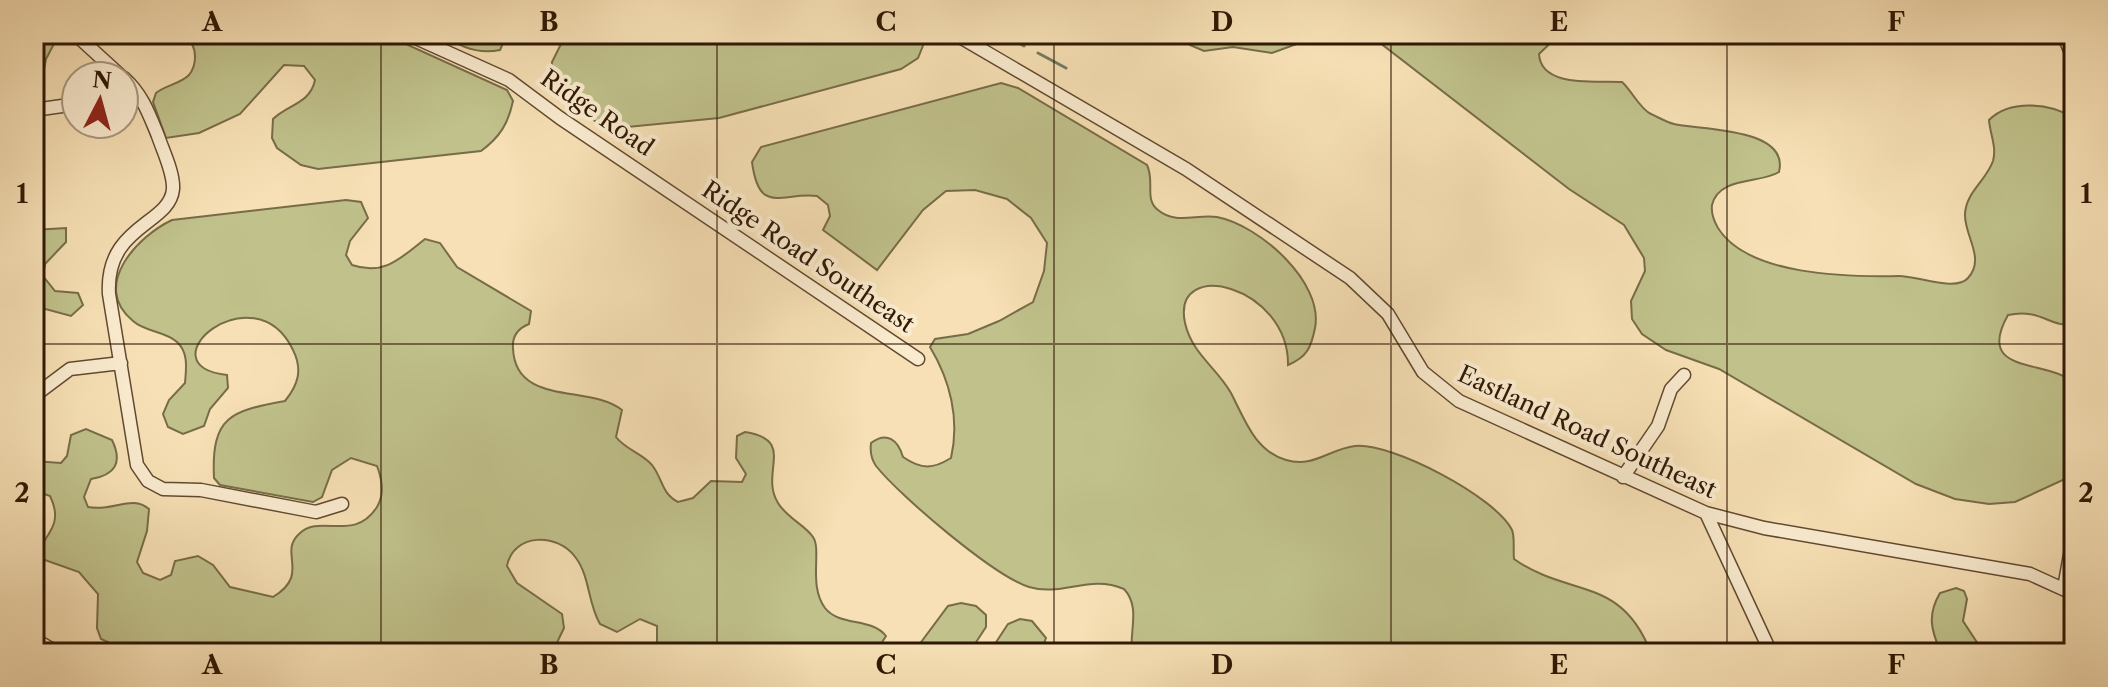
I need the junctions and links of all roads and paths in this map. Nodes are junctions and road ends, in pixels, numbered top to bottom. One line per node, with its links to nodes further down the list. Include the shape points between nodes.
1 (75, 34): 7 (street)
2 (407, 34): 12 (street, Ridge Road, via 521,87)
3 (955, 34): 17 (street, Eastland Road Southeast, via 1186,169 1350,278 1382,306 1413,358 1446,393)
4 (1707, 34): 5 (street)
5 (1812, 34)
6 (2063, 34): 8 (street)
7 (103, 60)
8 (2074, 60)
9 (60, 106): 11 (street)
10 (140, 106): 14 (street, via 159,139 173,189 166,204 119,248 109,270)
11 (34, 110)
12 (672, 193): 13 (street, Ridge Road Southeast)
13 (918, 359)
14 (121, 363): 16 (street, via 70,369); 18 (street, via 134,455 155,486 316,512)
15 (1684, 375): 17 (street)
16 (34, 396)
17 (1623, 477): 19 (street, Eastland Road Southeast)
18 (342, 504)
19 (1706, 513): 21 (street, Eastland Road Southeast, via 1764,528 2030,574); 24 (street)
20 (2074, 532): 21 (street)
21 (2069, 591)
22 (34, 639): 23 (street)
23 (58, 653)
24 (1771, 653)

